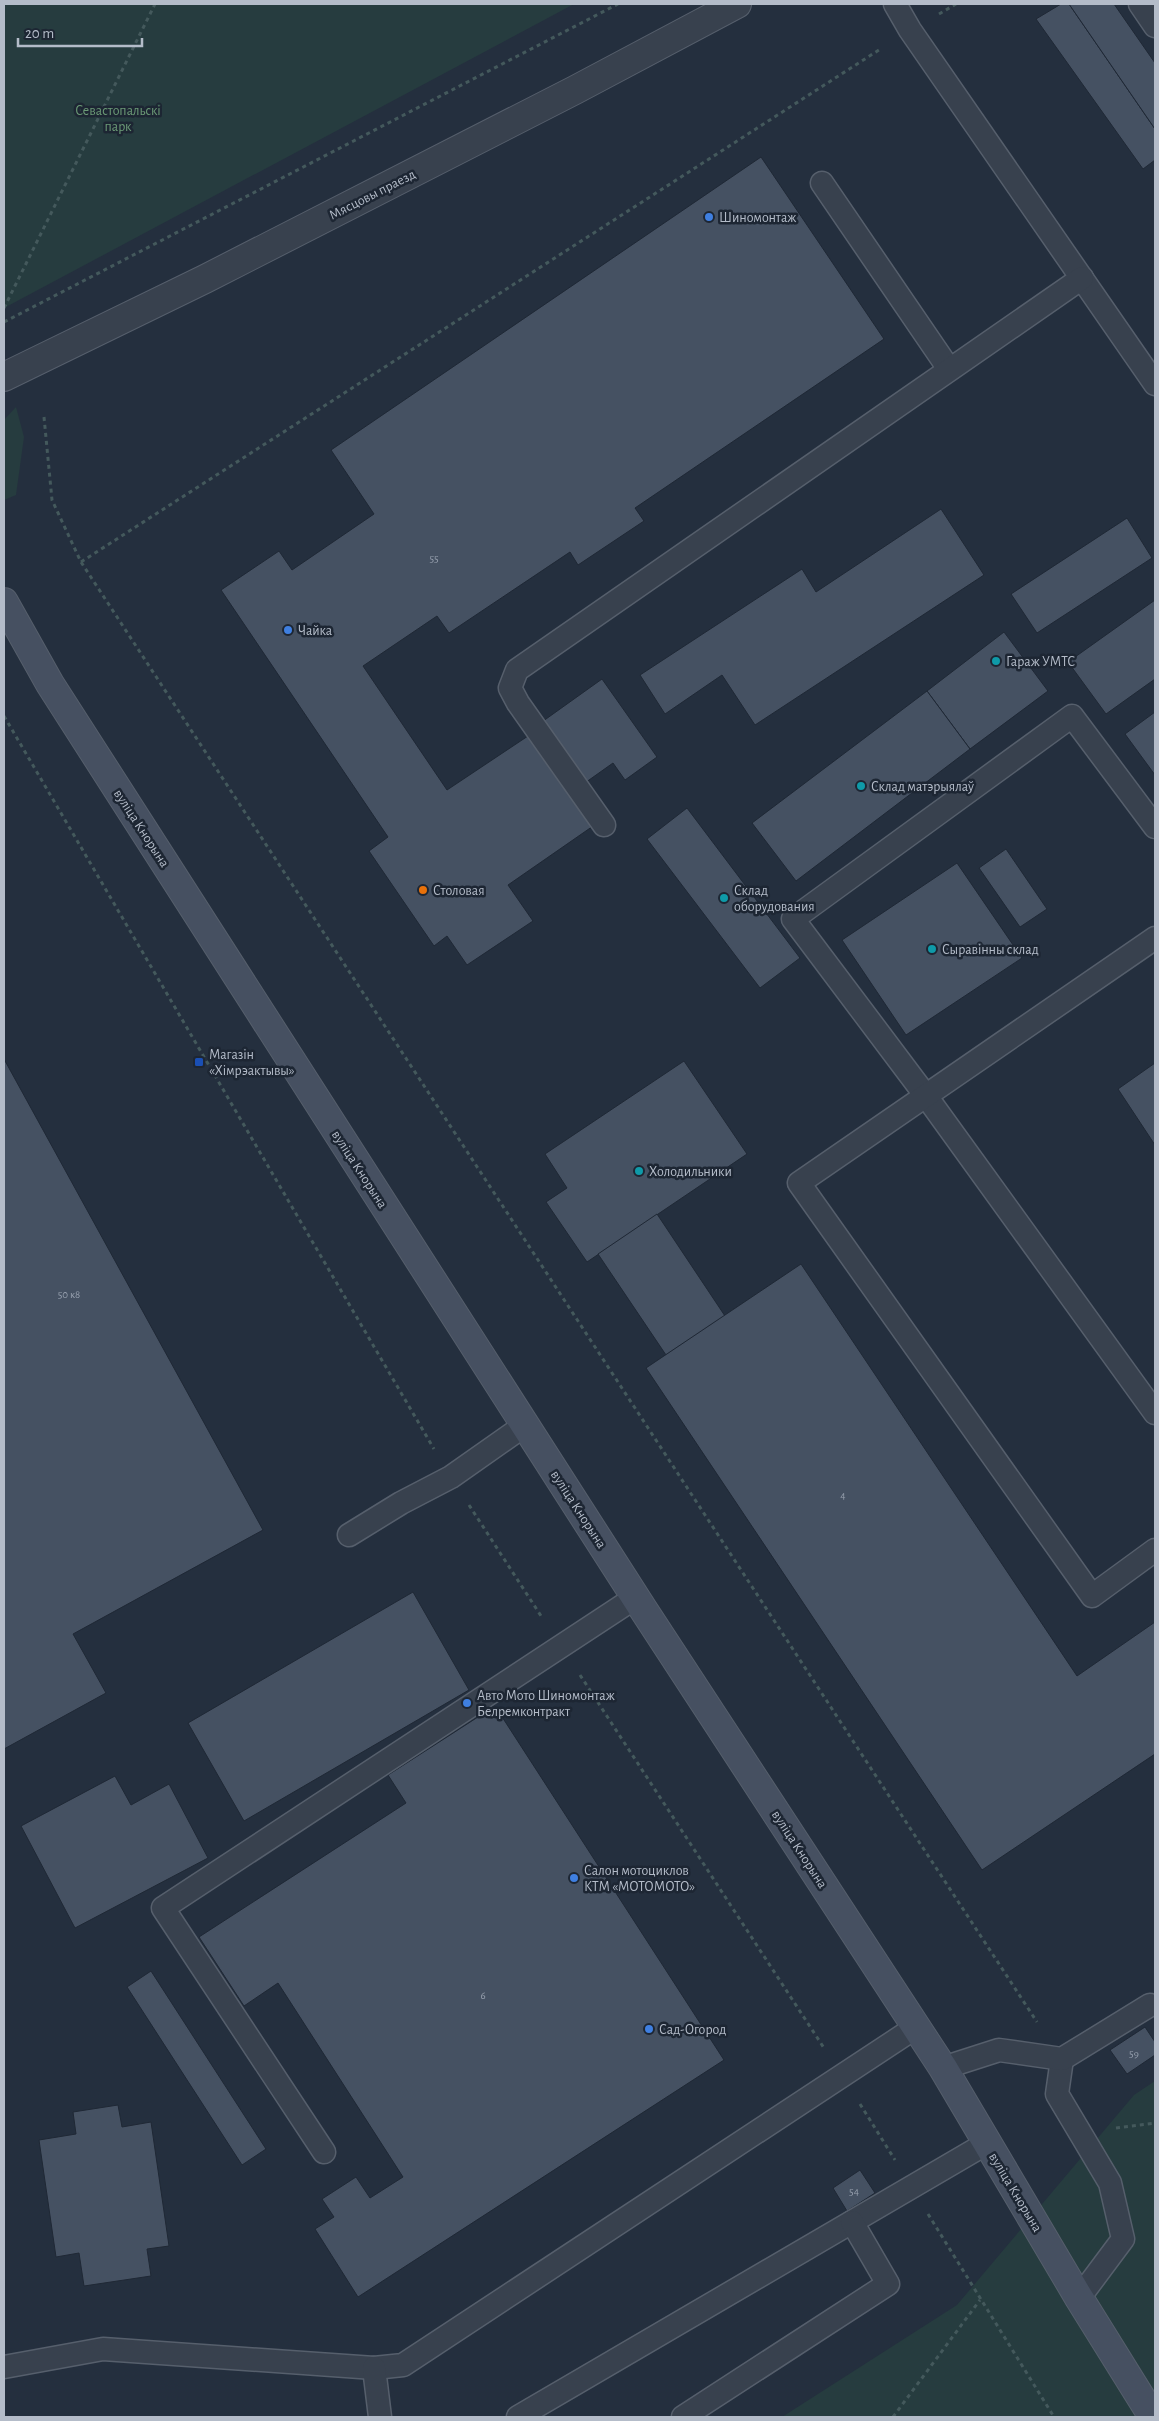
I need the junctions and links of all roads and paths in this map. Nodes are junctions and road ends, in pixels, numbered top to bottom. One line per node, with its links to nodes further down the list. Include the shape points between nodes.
1 (156, 4): 11 (path)
2 (618, 4): 12 (path)
3 (737, 4): 14 (street, Мясцовы праезд, via 205,279)
4 (894, 4): 8 (lane)
5 (956, 4): 8 (path)
6 (1140, 4): 7 (lane)
7 (1155, 26)
8 (910, 30): 10 (lane); 17 (path)
9 (822, 183): 13 (lane)
10 (1082, 278): 13 (lane); 15 (lane)
11 (4, 308)
12 (4, 322)
13 (949, 369): 20 (lane, via 517,670 510,688 518,703)
14 (4, 377)
15 (1155, 384)
16 (44, 417): 17 (path, via 52,500)
17 (81, 562): 33 (path)
18 (4, 602): 25 (main road, вуліца Кнорына, via 50,684)
19 (4, 716): 26 (path)
20 (604, 825)
21 (1155, 827): 23 (lane, via 1072,716 793,919)
22 (1155, 938): 23 (lane)
23 (926, 1096): 24 (lane); 28 (lane, via 799,1183 1092,1596)
24 (1155, 1413)
25 (525, 1425): 26 (lane); 29 (main road, вуліца Кнорына)
26 (451, 1477): 27 (lane); 30 (path)
27 (348, 1535)
28 (1155, 1550)
29 (636, 1597): 30 (lane); 32 (main road, вуліца Кнорына)
30 (562, 1647): 35 (path); 39 (lane, via 163,1908)
31 (1150, 2005): 33 (lane)
32 (916, 2027): 34 (main road, вуліца Кнорына); 35 (lane)
33 (1062, 2059): 34 (lane, via 999,2050); 42 (lane, via 1057,2094 1110,2183 1123,2239)
34 (943, 2068): 38 (main road, вуліца Кнорына)
35 (842, 2075): 40 (path); 45 (lane, via 402,2365)
36 (1155, 2123): 37 (path)
37 (1110, 2128)
38 (987, 2143): 40 (lane); 42 (main road, вуліца Кнорына)
39 (324, 2152)
40 (911, 2187): 41 (lane); 43 (path)
41 (852, 2222): 47 (lane); 48 (lane, via 888,2284)
42 (1079, 2298): 51 (main road, вуліца Кнорына)
43 (980, 2300): 49 (path); 50 (path)
44 (4, 2367): 45 (lane, via 103,2349)
45 (374, 2368): 46 (lane)
46 (380, 2417)
47 (518, 2417)
48 (683, 2417)
49 (893, 2417)
50 (1054, 2417)
51 (1154, 2417)

